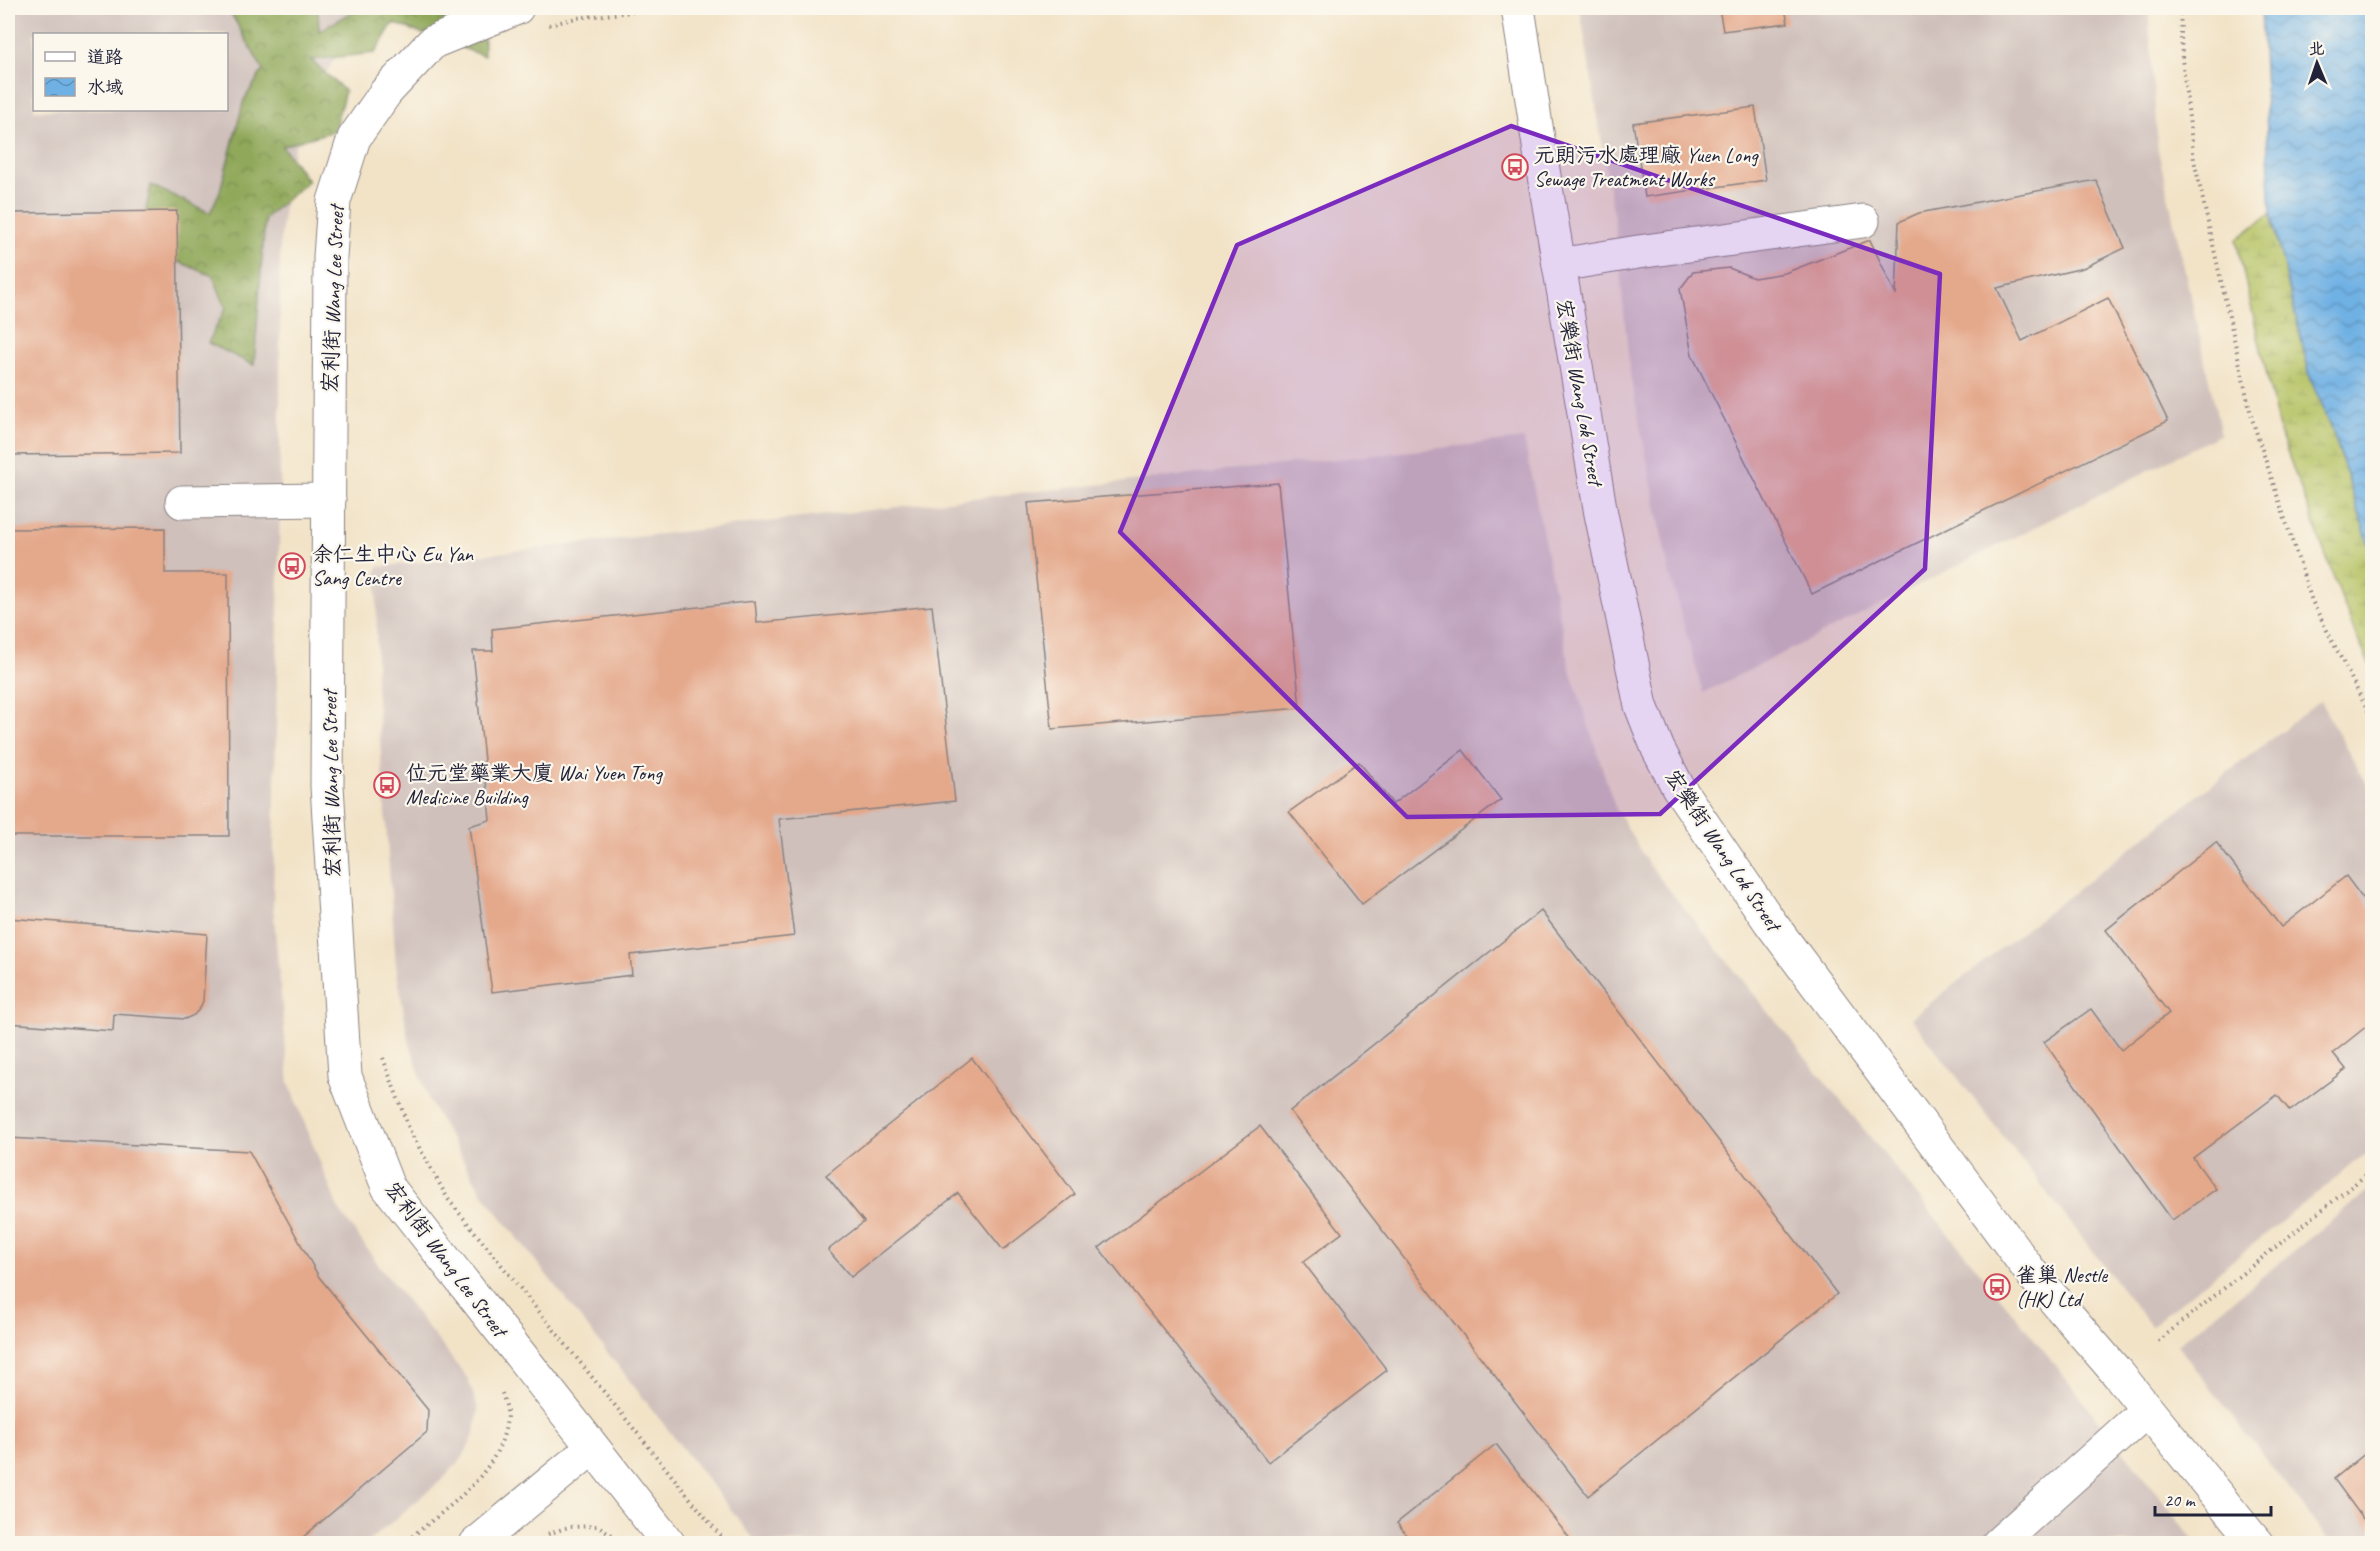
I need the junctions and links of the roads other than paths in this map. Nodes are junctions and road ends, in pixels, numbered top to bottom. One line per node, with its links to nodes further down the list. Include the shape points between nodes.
1 (517, 8): 5 (street, 宏利街 Wang Lee Street, via 433,42 386,92 354,138 334,201 330,257)
2 (1518, 8): 4 (street, 宏樂街 Wang Lok Street)
3 (1863, 221): 4 (street)
4 (1558, 265): 7 (street, 宏樂街 Wang Lok Street, via 1601,514 1641,706 1658,749 1684,796 1770,922 2033,1275)
5 (329, 500): 6 (street); 8 (street, 宏利街 Wang Lee Street, via 327,786 345,1076 388,1188)
6 (182, 501)
7 (2147, 1410): 11 (street); 12 (street, 宏樂街 Wang Lok Street)
8 (592, 1448): 9 (street); 10 (street, 宏利街 Wang Lee Street)
9 (476, 1544)
10 (669, 1544)
11 (1998, 1544)
12 (2257, 1544)

